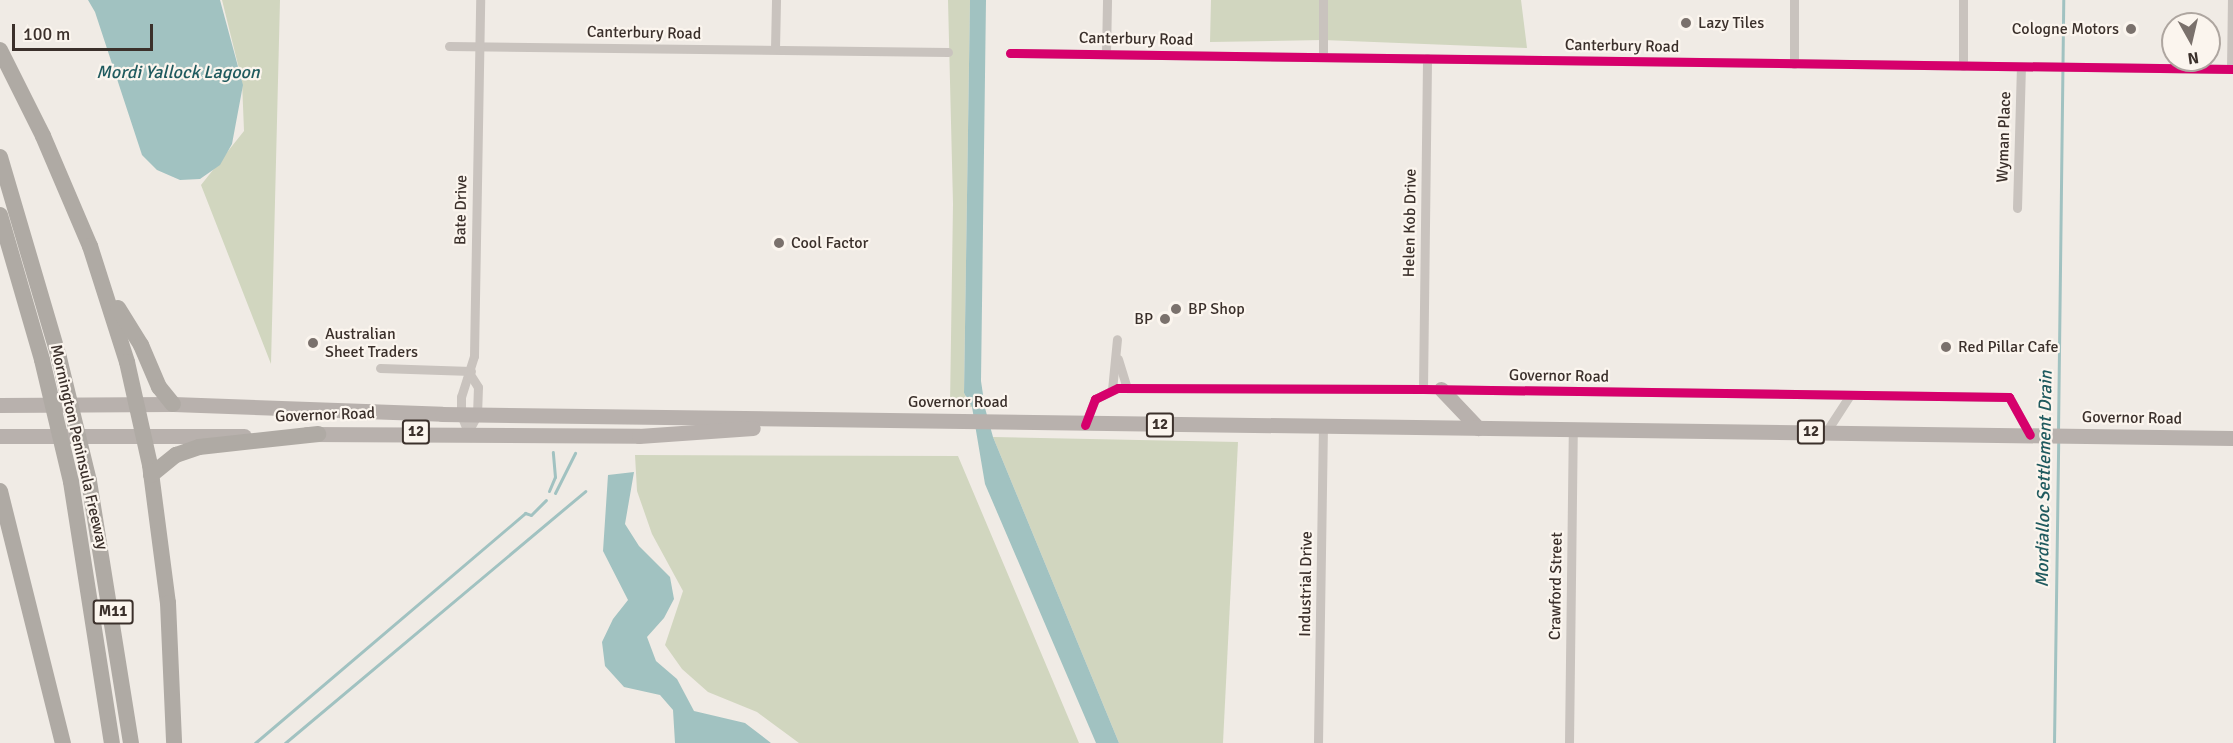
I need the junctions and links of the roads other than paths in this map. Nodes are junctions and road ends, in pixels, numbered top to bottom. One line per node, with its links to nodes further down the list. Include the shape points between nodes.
1 (480, 0): 9 (street, Bate Drive)
2 (776, 0): 10 (street)
3 (1107, 0): 14 (street)
4 (1323, 0): 15 (street)
5 (1794, 0): 17 (street)
6 (1963, 0): 18 (street)
7 (2232, 0): 20 (street)
8 (448, 46): 9 (street, Canterbury Road)
9 (479, 46): 10 (street, Canterbury Road); 28 (street, Bate Drive)
10 (775, 49): 12 (street, Canterbury Road)
11 (0, 50): 24 (highway, via 48,147)
12 (948, 52)
13 (1010, 53): 14 (street, Canterbury Road)
14 (1106, 54): 15 (street, Canterbury Road)
15 (1323, 56): 16 (street, Canterbury Road)
16 (1426, 58): 17 (street, Canterbury Road); 30 (street, Helen Kob Drive)
17 (1794, 64): 18 (street, Canterbury Road)
18 (1963, 66): 19 (street, Canterbury Road)
19 (2021, 67): 20 (street, Canterbury Road); 22 (street, Wyman Place)
20 (2232, 69)
21 (0, 157): 57 (highway, Mornington Peninsula Freeway / M11, bridge, via 59,358 89,481)
22 (2017, 208)
23 (0, 214): 56 (highway, Mornington Peninsula Freeway / M11, bridge, via 42,360 71,482)
24 (105, 287): 34 (highway); 35 (highway, via 141,345 159,387)
25 (1117, 339): 26 (street)
26 (1118, 357): 29 (street); 32 (street)
27 (380, 368): 28 (street)
28 (470, 373): 37 (street, Bate Drive, via 461,387); 38 (street, Bate Drive, via 478,387)
29 (1127, 388): 30 (street, Governor Road); 32 (street, Governor Road)
30 (1423, 389): 31 (street, Governor Road)
31 (1441, 389): 33 (street, Governor Road); 42 (main road)
32 (1112, 390): 40 (street, via 1095,399)
33 (1850, 395): 45 (street); 47 (street, Governor Road, via 2009,397)
34 (137, 404): 35 (main road, Governor Road / 12); 36 (main road, Governor Road / 12); 49 (highway)
35 (173, 404): 37 (main road, Governor Road / 12)
36 (0, 405)
37 (461, 415): 38 (main road, Governor Road / 12); 44 (street, Bate Drive)
38 (477, 415): 39 (main road, Governor Road / 12); 44 (street, Bate Drive)
39 (831, 420): 40 (main road, Governor Road / 12, via 997,420); 44 (main road, Governor Road / 12, via 639,436)
40 (1085, 425): 41 (main road, Governor Road / 12)
41 (1323, 425): 42 (main road, Governor Road / 12); 59 (street, Industrial Drive)
42 (1478, 428): 43 (main road, Governor Road / 12)
43 (1573, 429): 45 (main road, Governor Road / 12); 60 (street, Crawford Street)
44 (468, 432): 46 (main road, Governor Road / 12)
45 (1826, 432): 47 (main road, Governor Road / 12)
46 (318, 434): 49 (main road, Governor Road / 12); 51 (highway, via 199,447 176,455)
47 (2030, 435): 50 (main road, Governor Road / 12)
48 (0, 436): 49 (main road, Governor Road / 12)
49 (144, 436): 51 (highway)
50 (2233, 438)
51 (151, 474): 58 (highway, via 168,603)
52 (0, 490): 54 (highway)
53 (0, 536): 54 (highway)
54 (20, 579): 55 (highway)
55 (63, 743)
56 (112, 743)
57 (131, 743)
58 (174, 743)
59 (1318, 743)
60 (1569, 743)

